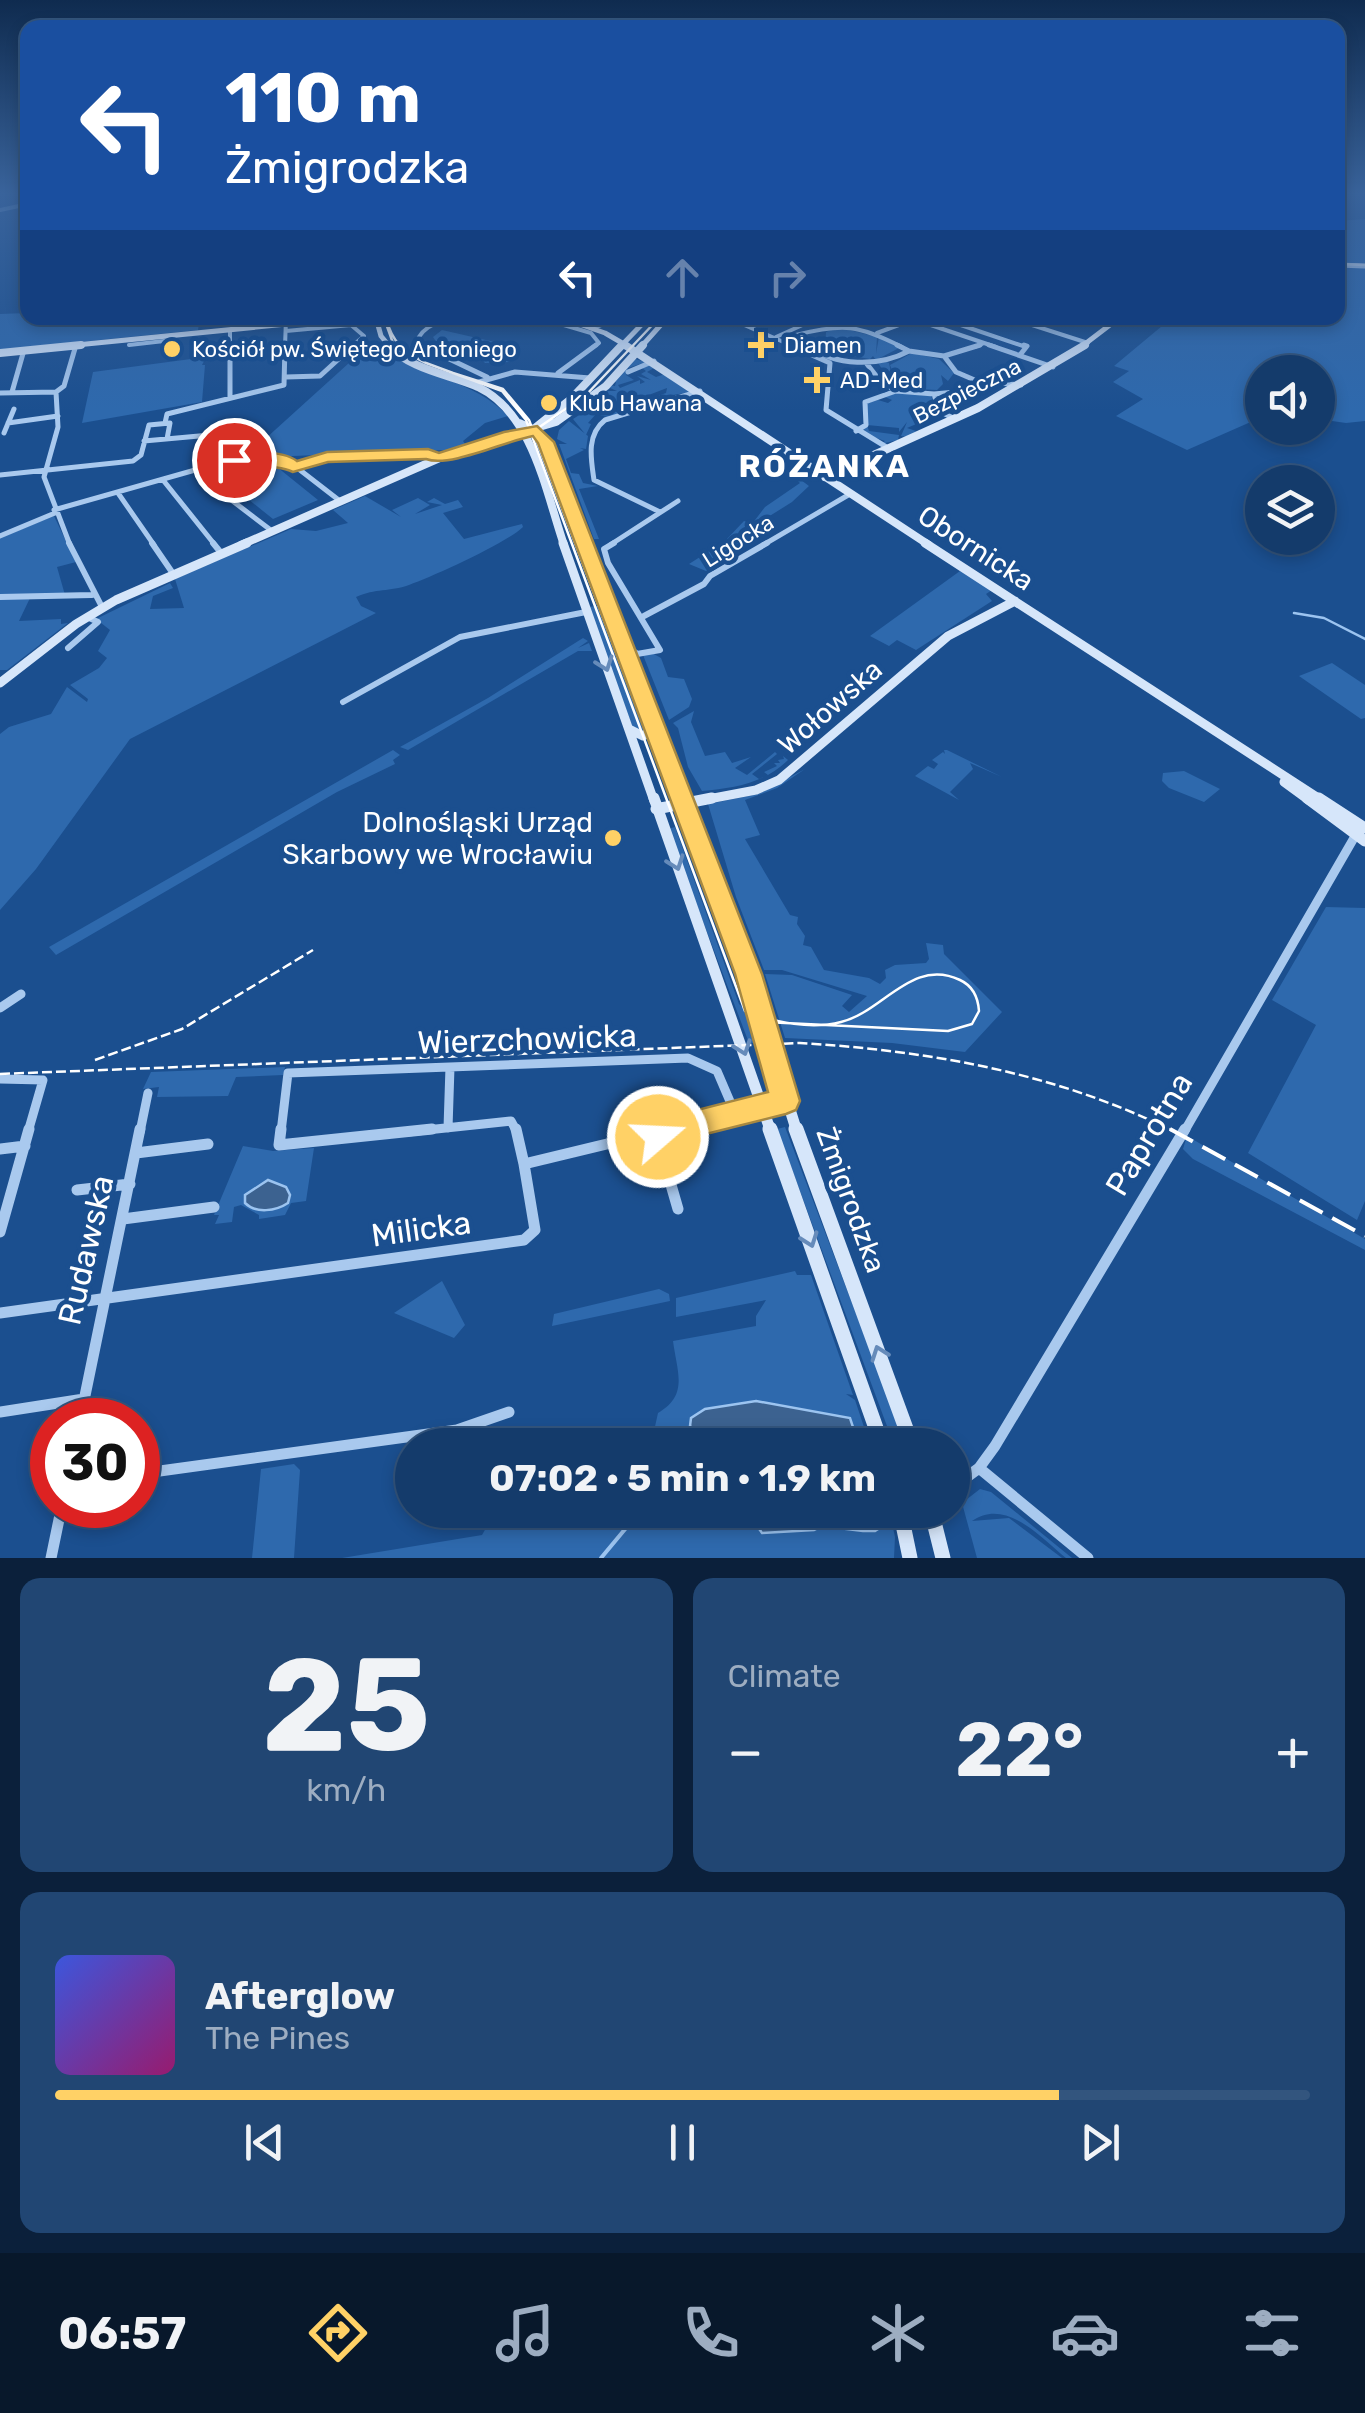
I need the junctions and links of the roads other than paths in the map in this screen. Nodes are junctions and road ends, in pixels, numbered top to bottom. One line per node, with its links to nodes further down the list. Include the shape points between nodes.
1 (277, 325): 20 (main road)
2 (286, 325): 43 (street)
3 (351, 325): 43 (street, via 364,336 320,376)
4 (377, 325): 47 (main road, Żmigrodzka, via 394,352)
5 (431, 325): 44 (street, via 416,343)
6 (564, 325): 42 (street, via 594,334 598,342)
7 (588, 325): 19 (main road, Obornicka)
8 (601, 325): 19 (street)
9 (640, 325): 23 (main road)
10 (661, 325): 34 (main road)
11 (744, 325): 22 (street)
12 (806, 325): 22 (street)
13 (837, 325): 21 (street); 38 (street, via 796,336 821,354)
14 (899, 325): 21 (street)
15 (932, 325): 26 (street)
16 (962, 325): 36 (street, via 1026,346)
17 (1032, 325): 27 (street)
18 (1110, 325): 27 (main road, Bezpieczna)
19 (595, 327): 23 (main road, Obornicka)
20 (230, 330): 29 (main road); 57 (street)
21 (877, 333): 32 (street)
22 (776, 337): 65 (street, via 830,363 826,410)
23 (625, 338): 34 (main road, Obornicka); 45 (main road)
24 (173, 340): 25 (street)
25 (165, 341): 28 (street); 31 (street)
26 (984, 343): 35 (street); 36 (street)
27 (1088, 343): 39 (main road, Bezpieczna)
28 (128, 344)
29 (76, 345): 30 (main road); 53 (street, via 64,386)
30 (24, 350): 33 (main road); 52 (street)
31 (162, 350)
32 (910, 351): 35 (street); 38 (street)
33 (0, 353)
34 (636, 353): 37 (main road); 41 (main road, Obornicka); 61 (main road, via 595,396)
35 (947, 355): 46 (street, via 958,374)
36 (1020, 355): 39 (street)
37 (650, 359): 40 (street); 41 (main road, Obornicka)
38 (867, 364): 50 (street)
39 (1053, 366): 48 (main road, Bezpieczna)
40 (628, 372)
41 (672, 372): 49 (main road, Obornicka)
42 (558, 373): 44 (street, via 521,370); 45 (street)
43 (286, 377): 57 (street, via 281,386)
44 (488, 377): 47 (street)
45 (590, 378): 66 (main road)
46 (977, 382): 48 (street); 51 (street)
47 (472, 384): 66 (main road, Żmigrodzka, via 503,403)
48 (1021, 385): 60 (main road, Bezpieczna)
49 (700, 391): 79 (main road, Obornicka); 86 (street, via 597,424 590,451 594,480)
50 (896, 391): 55 (street); 65 (street, via 865,402 866,424)
51 (957, 391): 55 (street); 56 (street)
52 (12, 392): 53 (street); 54 (street)
53 (56, 392): 59 (street)
54 (0, 393)
55 (934, 394): 60 (street, via 939,410)
56 (963, 396)
57 (230, 398): 62 (street, via 172,412)
58 (14, 409): 63 (street)
59 (58, 416): 63 (street); 77 (street)
60 (955, 419): 72 (main road, Bezpieczna)
61 (556, 422): 66 (main road); 71 (main road)
62 (168, 423): 68 (street); 69 (street, via 149,425)
63 (8, 424): 64 (street)
64 (4, 432)
65 (856, 432): 72 (street)
66 (530, 433): 71 (main road, Żmigrodzka); 73 (main road); 89 (main road, Żmigrodzka)
67 (221, 434): 68 (street)
68 (167, 440): 69 (street)
69 (144, 441): 77 (street, via 134,461)
70 (253, 442): 74 (street)
71 (546, 442): 91 (main road, Żmigrodzka)
72 (888, 448): 79 (main road, Bezpieczna)
73 (438, 458): 75 (street, via 327,457); 83 (main road)
74 (234, 460): 75 (street, via 287,460); 76 (street)
75 (293, 467): 83 (street)
76 (204, 468): 80 (street); 87 (street)
77 (44, 470): 78 (street); 85 (street)
78 (0, 475)
79 (823, 475): 82 (main road, Obornicka)
80 (164, 480): 81 (street); 90 (street)
81 (118, 492): 85 (street); 92 (street)
82 (850, 494): 95 (main road, Obornicka); 98 (street, Ligocka)
83 (340, 501): 87 (main road)
84 (678, 501): 86 (street)
85 (54, 512): 88 (street); 93 (street)
86 (660, 512): 98 (street, via 604,550 622,592)
87 (272, 532): 90 (main road)
88 (0, 536)
89 (565, 553): 91 (main road, via 575,547); 97 (main road, Żmigrodzka)
90 (222, 554): 92 (main road)
91 (588, 554): 100 (main road, Żmigrodzka)
92 (174, 575): 96 (main road)
93 (92, 595): 94 (street); 96 (street)
94 (0, 597)
95 (1015, 601): 108 (main road, Wołowska, via 948,636 779,780); 110 (main road, Obornicka)
96 (102, 608): 99 (main road)
97 (586, 612): 105 (street, via 460,637); 106 (main road, Żmigrodzka, one-way to 106)
98 (644, 616): 102 (street, via 660,650)
99 (87, 617): 101 (street, via 98,622); 104 (main road)
100 (625, 645): 102 (street); 103 (main road, Żmigrodzka)
101 (68, 648)
102 (637, 654): 103 (street)
103 (634, 670): 107 (main road, Żmigrodzka)
104 (0, 683)
105 (343, 702)
106 (628, 728): 107 (main road, via 645,736); 109 (main road, Żmigrodzka)
107 (655, 728): 108 (main road, Żmigrodzka)
108 (686, 803): 109 (main road, Wołowska); 116 (main road, Żmigrodzka)
109 (656, 809): 117 (main road, Żmigrodzka, one-way to 117)
110 (1362, 832): 140 (street, Paprotna)
111 (20, 994): 112 (street)
112 (0, 1008)
113 (450, 1067): 118 (street, Wierzchowicka, via 696,1060 717,1071); 119 (street); 119 (street, Wierzchowicka, via 288,1073 280,1146)
114 (0, 1079): 122 (street, via 43,1080)
115 (148, 1093): 124 (street, Rudawska)
116 (786, 1101): 117 (street); 139 (main road, Żmigrodzka, one-way to 116)
117 (763, 1107): 118 (street); 138 (main road, Żmigrodzka, one-way to 138)
118 (735, 1113): 120 (street)
119 (448, 1128): 125 (street, via 511,1121)
120 (656, 1133): 125 (street); 129 (street)
121 (208, 1144): 124 (street)
122 (25, 1146): 123 (street); 131 (street)
123 (0, 1149)
124 (136, 1153): 126 (street, Rudawska)
125 (524, 1164): 132 (street, Milicka, via 535,1230 524,1240)
126 (130, 1184): 127 (street); 130 (street, Rudawska)
127 (77, 1190)
128 (214, 1207): 130 (street)
129 (678, 1208)
130 (123, 1219): 132 (street, Rudawska)
131 (0, 1232)
132 (106, 1298): 133 (street, Milicka); 134 (street, Rudawska)
133 (0, 1312)
134 (84, 1398)
135 (30, 1407): 136 (street)
136 (0, 1412)
137 (509, 1412): 141 (street, via 474,1427)
138 (876, 1428)
139 (906, 1428)
140 (979, 1468): 142 (street, Paprotna); 149 (street)
141 (160, 1471)
142 (970, 1475)
143 (57, 1528): 146 (street)
144 (904, 1528): 147 (main road)
145 (935, 1528): 148 (main road)
146 (51, 1558)
147 (910, 1558)
148 (942, 1558)
149 (1088, 1558)

